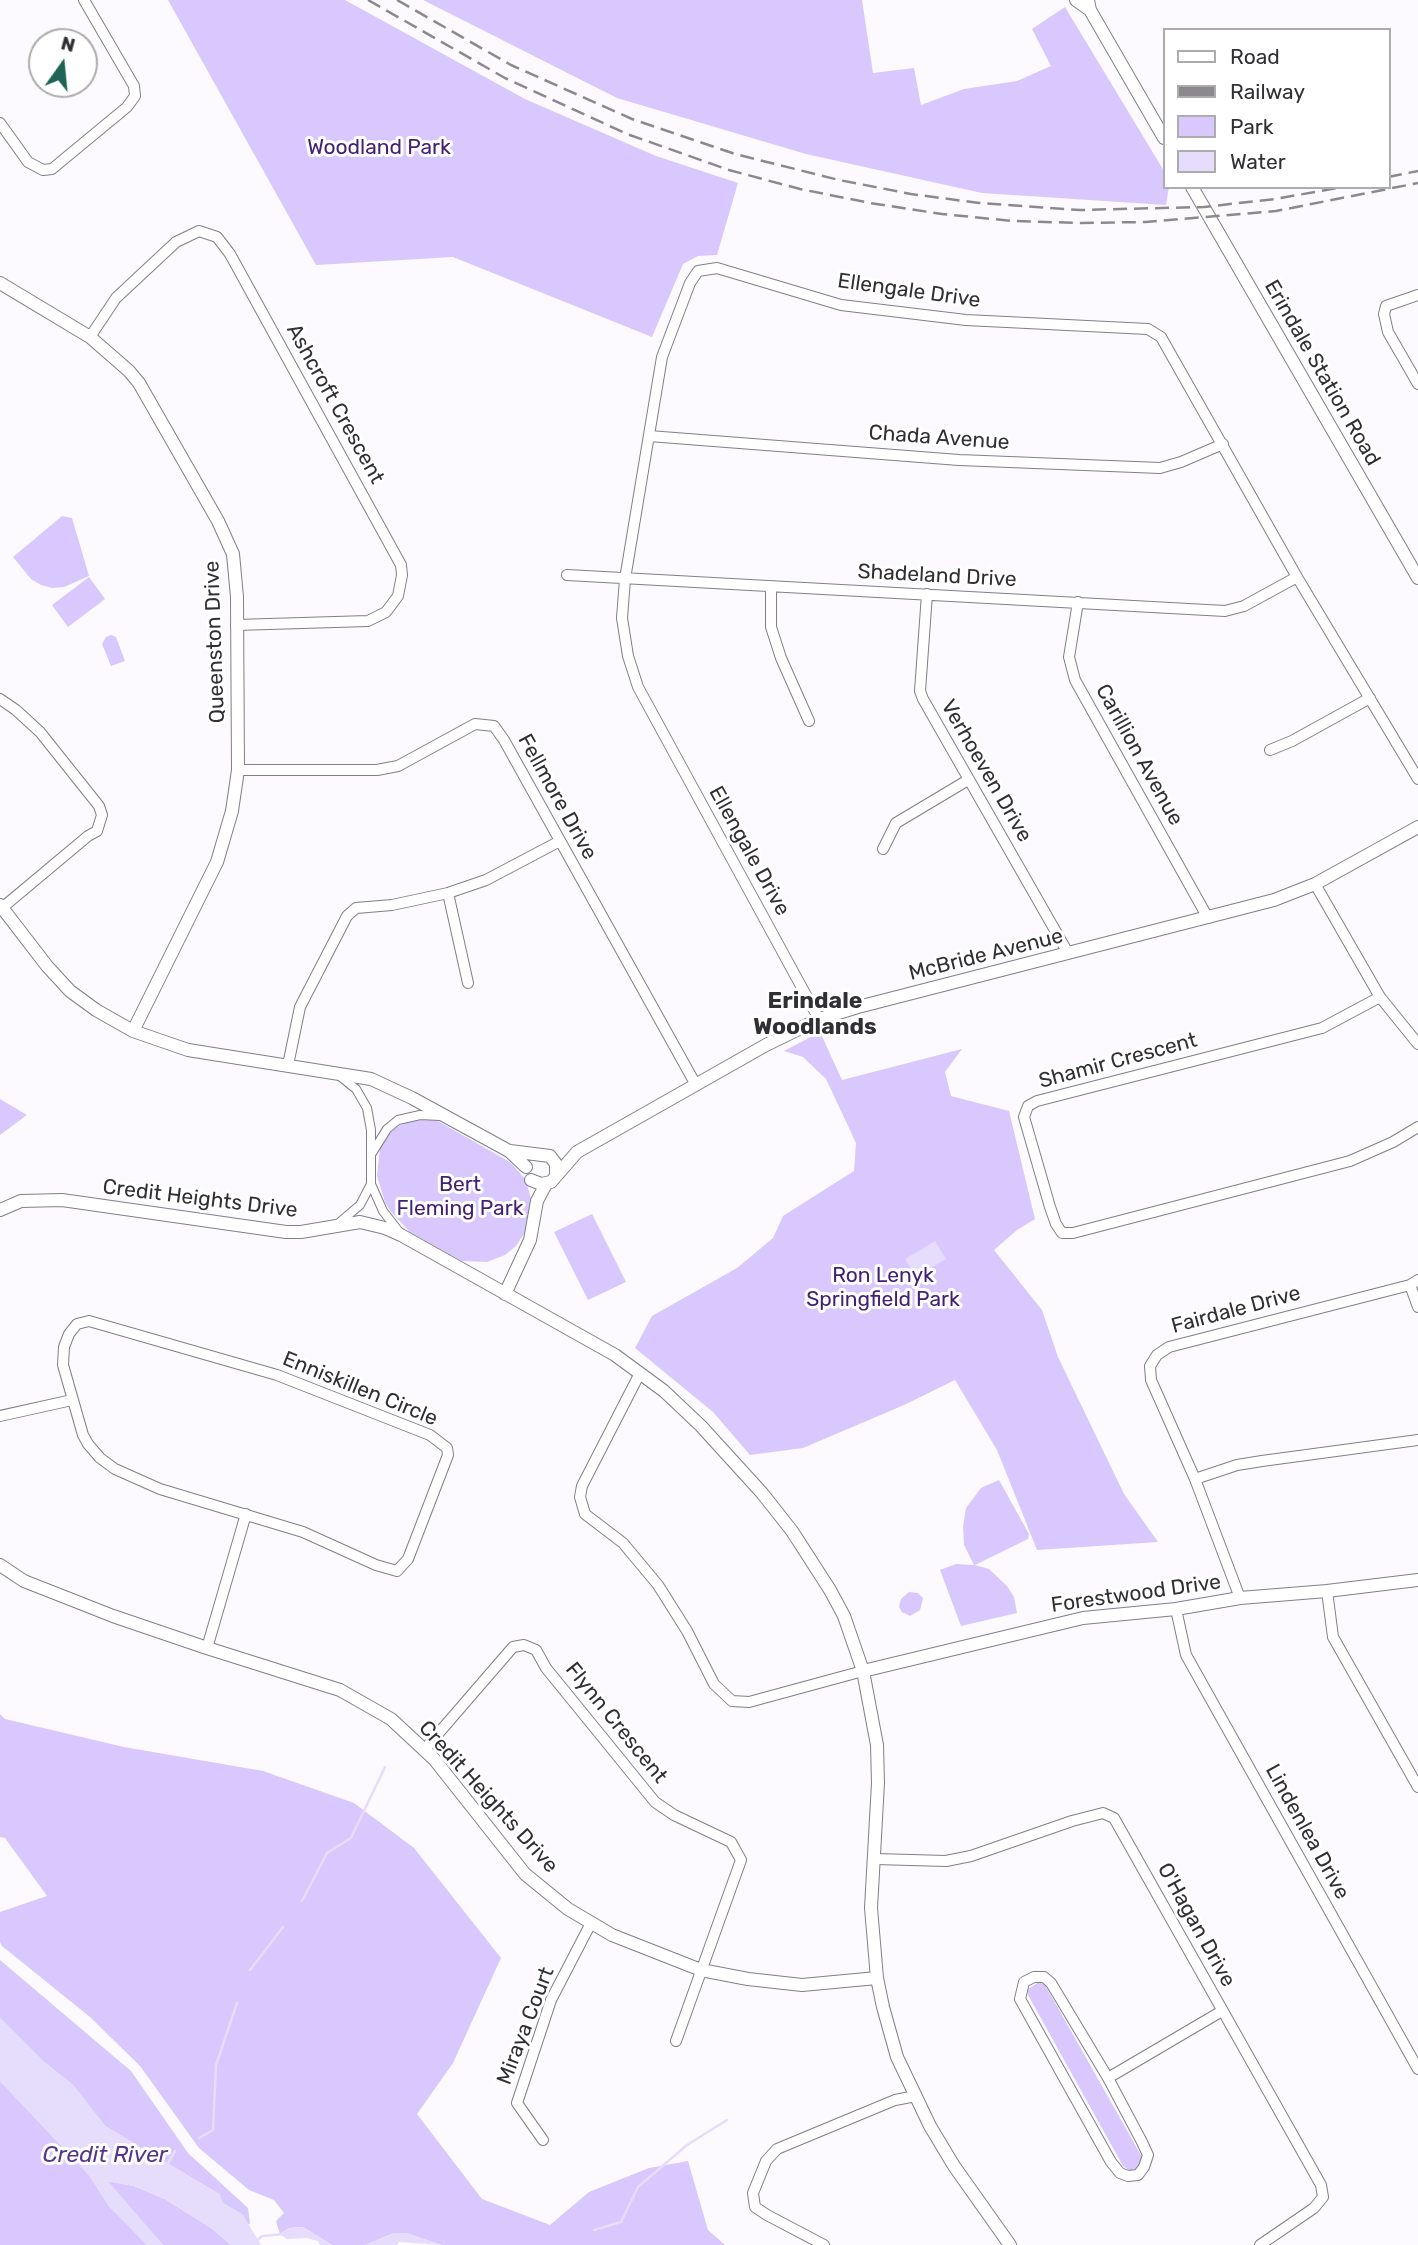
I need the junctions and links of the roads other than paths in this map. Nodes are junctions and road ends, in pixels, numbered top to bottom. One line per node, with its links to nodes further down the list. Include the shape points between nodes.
1 (84, 0): 4 (street, via 134,86 135,96 52,169 28,162)
2 (1076, 0): 3 (street)
3 (1089, 5): 5 (street)
4 (0, 123)
5 (1162, 134)
6 (1193, 189): 15 (street, Erindale Station Road)
7 (0, 283): 9 (street, Queenston Drive)
8 (1418, 295): 10 (street, via 1386,306 1384,314 1388,332)
9 (90, 337): 20 (street, Queenston Drive, via 139,383 223,530 233,554); 20 (street, Ashcroft Crescent, via 116,298 176,242 199,231 217,237 401,565 398,596 386,612 368,621)
10 (1418, 384)
11 (649, 436): 12 (street, Chada Avenue, via 959,460 1160,468); 12 (street, Ellengale Drive, via 662,357 690,283 698,271 717,268 841,305 966,320 1148,329 1161,337); 16 (street, Ellengale Drive)
12 (1223, 444): 14 (street, Ellengale Drive)
13 (567, 575): 16 (street, Shadeland Drive)
14 (1297, 577): 19 (street, Shadeland Drive, via 1244,606 1225,611); 21 (street, Ellengale Drive)
15 (1418, 578)
16 (625, 579): 17 (street, Shadeland Drive); 38 (street, Ellengale Drive, via 622,618 638,687)
17 (771, 588): 18 (street, Shadeland Drive); 23 (street, via 771,627)
18 (927, 594): 19 (street, Shadeland Drive); 27 (street, Verhoeven Drive, via 920,691)
19 (1077, 602): 34 (street, Carillion Avenue, via 1069,657 1075,680)
20 (236, 625): 25 (street, Queenston Drive)
21 (1370, 698): 24 (street); 26 (street, Ellengale Drive)
22 (0, 699): 33 (street, via 40,732 102,815 97,831)
23 (809, 721)
24 (1270, 750)
25 (238, 770): 29 (street, Fellmore Drive, via 377,770 398,766 475,724 494,726); 39 (street, Queenston Drive, via 217,862)
26 (1418, 779)
27 (968, 780): 30 (street, via 896,823); 35 (street, Verhoeven Drive)
28 (1418, 827): 31 (street, McBride Avenue)
29 (560, 841): 32 (street, via 486,880); 43 (street, Fellmore Drive)
30 (883, 849)
31 (1315, 884): 34 (street, McBride Avenue); 37 (street)
32 (448, 894): 36 (street); 41 (street, via 356,908 347,916 300,1007)
33 (1, 907): 39 (street, via 70,990)
34 (1208, 918): 35 (street, McBride Avenue)
35 (1068, 953): 38 (street, McBride Avenue)
36 (468, 983)
37 (1380, 998): 40 (street); 45 (street, Shamir Crescent, via 1322,1028 1028,1106 1024,1117 1050,1207 1062,1233 1073,1233 1350,1161)
38 (819, 1019): 43 (street, McBride Avenue)
39 (133, 1031): 41 (street, via 188,1050)
40 (1418, 1044)
41 (288, 1065): 42 (street)
42 (335, 1073): 44 (street, via 384,1084); 49 (street, via 356,1089 367,1108)
43 (696, 1085): 47 (street, McBride Avenue)
44 (447, 1117): 46 (street); 49 (street, via 420,1115 398,1120)
45 (1418, 1127)
46 (509, 1151): 48 (street); 51 (street)
47 (577, 1152): 50 (street, McBride Avenue); 52 (street, McBride Avenue)
48 (536, 1155): 50 (street); 51 (street)
49 (370, 1156): 54 (street)
50 (550, 1156): 52 (street)
51 (526, 1167): 53 (street)
52 (556, 1174): 55 (street)
53 (531, 1180): 55 (street); 56 (street)
54 (370, 1184): 58 (street, via 360,1205); 59 (street)
55 (546, 1184): 56 (street)
56 (537, 1201): 61 (street, via 530,1240)
57 (0, 1210): 58 (street, Credit Heights Drive, via 20,1201 62,1200 286,1232)
58 (336, 1225): 59 (street, Credit Heights Drive, via 364,1222)
59 (401, 1235): 61 (street, Credit Heights Drive)
60 (1414, 1282): 62 (street); 67 (street, Fairdale Drive, via 1169,1347 1157,1354 1150,1366 1151,1380)
61 (505, 1294): 63 (street, Credit Heights Drive)
62 (1418, 1307)
63 (640, 1373): 75 (street, Credit Heights Drive, via 701,1426 792,1531 839,1607); 75 (street, via 582,1486 585,1514 623,1543 658,1585 714,1684 732,1701 749,1702)
64 (72, 1399): 65 (street); 68 (street, Enniskillen Circle, via 88,1444 115,1469 160,1489); 68 (street, Enniskillen Circle, via 63,1365 64,1347 77,1324 89,1321 277,1375 430,1435 447,1448 408,1559 397,1571)
65 (0, 1416)
66 (1418, 1440): 67 (street, via 1237,1465)
67 (1195, 1479): 72 (street, Fairdale Drive)
68 (246, 1514): 74 (street)
69 (0, 1564): 74 (street, Credit Heights Drive, via 24,1581)
70 (1418, 1580): 71 (street, Forestwood Drive)
71 (1326, 1591): 72 (street, Forestwood Drive); 77 (street, via 1334,1637)
72 (1240, 1598): 73 (street, Forestwood Drive)
73 (1176, 1609): 75 (street, Forestwood Drive, via 1083,1618); 84 (street, Lindenlea Drive, via 1186,1655)
74 (207, 1648): 76 (street, Credit Heights Drive, via 340,1690 391,1719)
75 (863, 1671): 78 (street, Credit Heights Drive, via 877,1745)
76 (424, 1750): 79 (street, Credit Heights Drive, via 525,1874); 80 (street, Flynn Crescent, via 513,1647 536,1650 655,1802 731,1842 741,1860)
77 (1418, 1787)
78 (875, 1859): 81 (street, Credit Heights Drive, via 871,1908); 82 (street, O'Hagan Drive, via 946,1861 971,1856 1103,1813 1114,1818)
79 (592, 1923): 80 (street, Credit Heights Drive); 88 (street, Miraya Court, via 551,2000 517,2104)
80 (701, 1970): 81 (street, Credit Heights Drive, via 803,1985); 83 (street)
81 (877, 1978): 87 (street, Credit Heights Drive, via 897,2057)
82 (1222, 2011): 86 (street); 91 (street, O'Hagan Drive, via 1321,2185 1323,2197)
83 (676, 2041)
84 (1415, 2056): 85 (street, Lindenlea Drive)
85 (1418, 2069)
86 (1108, 2078): 86 (street, via 1051,1983 1044,1977 1027,1979 1020,1999 1111,2162 1128,2176 1138,2175 1148,2155)
87 (916, 2096): 89 (street, via 895,2100 777,2149 766,2161 753,2193 755,2207); 90 (street, Credit Heights Drive, via 944,2151)
88 (543, 2140)
89 (824, 2245)
90 (1010, 2245)
91 (1259, 2245)

